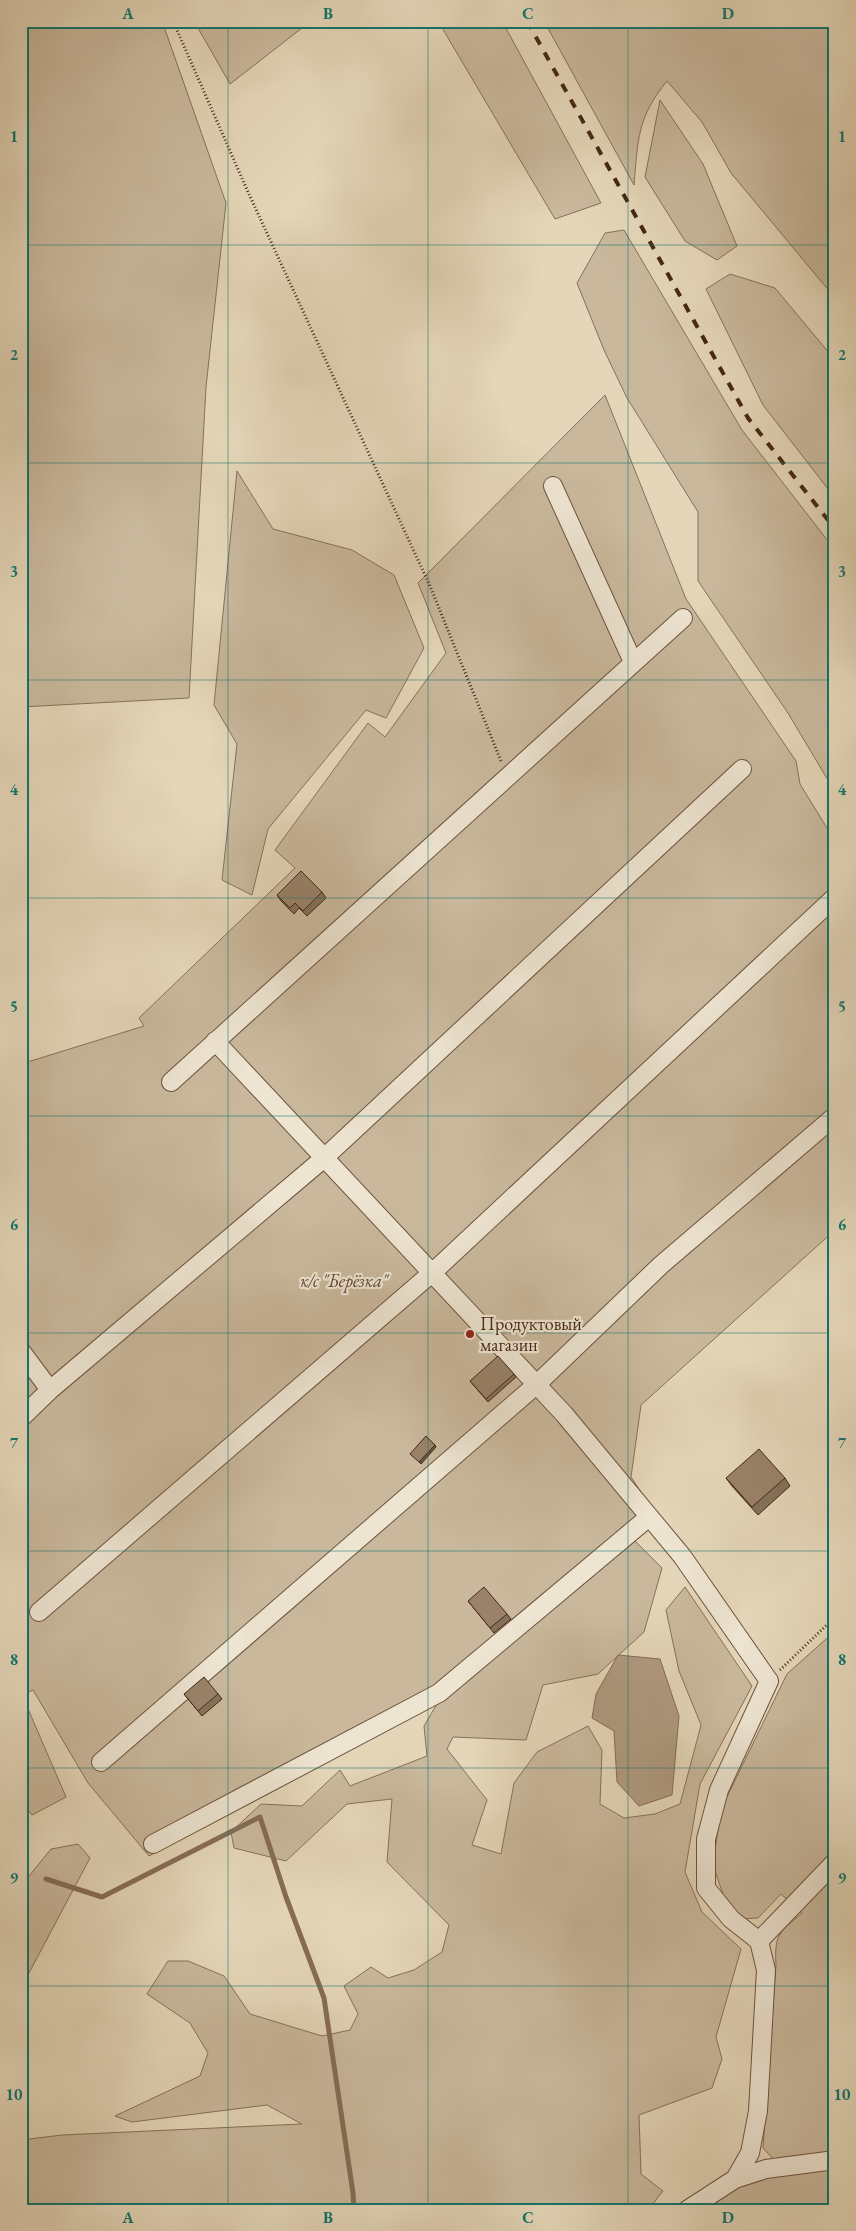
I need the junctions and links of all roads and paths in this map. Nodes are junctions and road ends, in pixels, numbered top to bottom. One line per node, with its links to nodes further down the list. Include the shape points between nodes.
1 (174, 21): 6 (path, via 252,201 430,586)
2 (553, 486): 4 (street)
3 (683, 618): 4 (street)
4 (633, 662): 6 (street)
5 (742, 769): 11 (street)
6 (507, 775): 8 (street)
7 (835, 897): 12 (street)
8 (215, 1041): 9 (street); 11 (street)
9 (171, 1082)
10 (835, 1116): 14 (street, via 661,1265)
11 (323, 1159): 12 (street); 15 (street)
12 (433, 1272): 14 (street); 18 (street)
13 (21, 1351): 15 (street)
14 (536, 1385): 17 (street); 21 (street)
15 (50, 1390): 16 (street)
16 (21, 1418)
17 (652, 1520): 20 (street, via 682,1556); 22 (street, via 439,1693)
18 (39, 1612)
19 (835, 1616): 20 (path)
20 (769, 1681): 24 (street, via 719,1790 706,1839 706,1888 731,1919)
21 (101, 1762)
22 (153, 1844)
23 (835, 1862): 24 (street)
24 (759, 1941): 26 (street, via 766,1970 758,2111 750,2153)
25 (835, 2160): 26 (street, via 766,2169)
26 (735, 2178): 27 (street)
27 (687, 2210)

